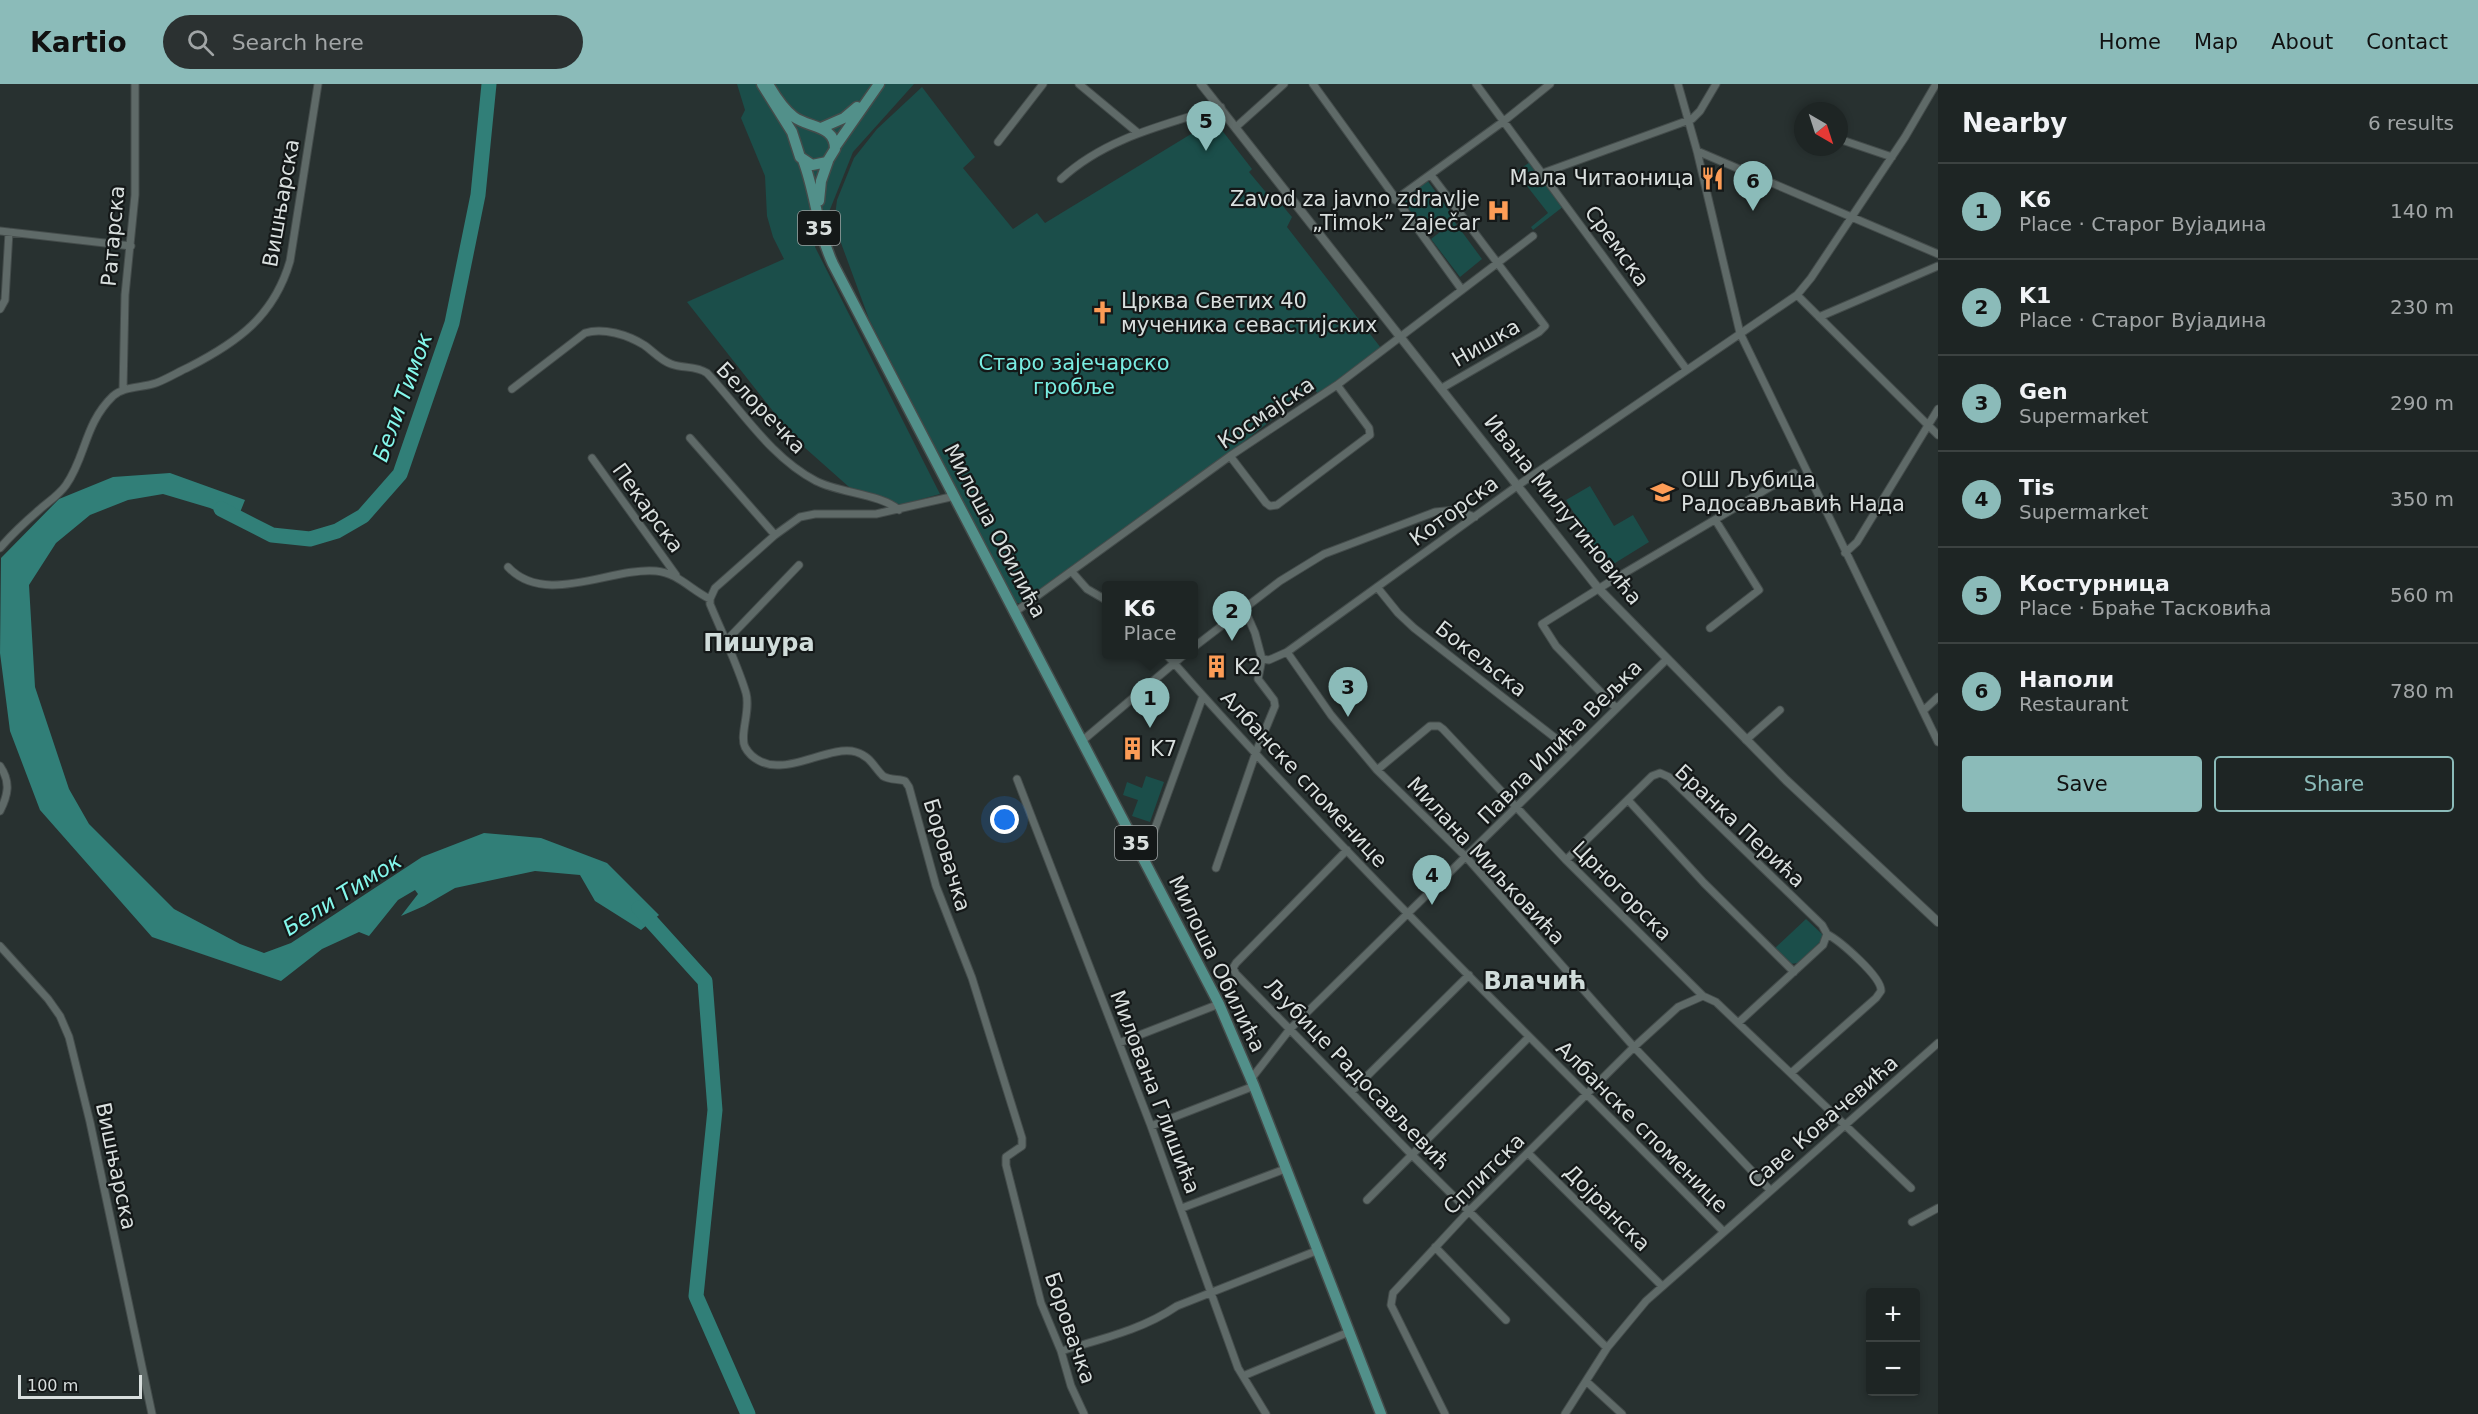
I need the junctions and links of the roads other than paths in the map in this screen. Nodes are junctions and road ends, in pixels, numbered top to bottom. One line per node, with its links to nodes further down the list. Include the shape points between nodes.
1 (135, 84): 38 (street, Ратарска)
2 (318, 84): 53 (street, Вишњарска, via 290,261 284,283 270,306 255,324 206,358 158,382)
3 (762, 84): 24 (main road)
4 (768, 84): 20 (main road, via 785,109)
5 (1043, 84): 22 (street)
6 (1079, 84): 21 (street)
7 (1202, 84): 16 (street, Ивана Милутиновића)
8 (1284, 84): 19 (street)
9 (1313, 84): 33 (street)
10 (1476, 84): 17 (street, Сремска)
11 (1550, 84): 17 (street)
12 (1678, 84): 18 (street)
13 (1716, 84): 18 (street, via 1698,114)
14 (1936, 85): 27 (street, Которска)
15 (877, 87): 20 (main road, 35, via 844,118); 25 (main road, 35)
16 (1221, 107): 19 (street, Ивана Милутиновића); 21 (street)
17 (1504, 121): 30 (street, Сремска); 31 (street)
18 (1688, 121): 26 (street); 30 (street)
19 (1236, 127): 48 (street, Ивана Милутиновића)
20 (818, 128): 24 (main road, 35, via 803,133); 25 (main road, via 831,135)
21 (1138, 133): 32 (street, via 1085,158)
22 (998, 142)
23 (1848, 142): 27 (street)
24 (797, 144): 28 (main road, 35)
25 (835, 147): 29 (main road, 35)
26 (1697, 151): 34 (street); 47 (street)
27 (1892, 157): 34 (street, Которска)
28 (803, 160): 29 (main road, via 816,165); 43 (main road, Милоша Обилића / 35, via 820,232)
29 (828, 160): 43 (main road, Милоша Обилића / 35, via 819,204)
30 (1543, 173): 49 (street, Сремска)
31 (1431, 175): 33 (street); 40 (street)
32 (1061, 179)
33 (1395, 200): 42 (street)
34 (1852, 216): 39 (street); 44 (street, Которска)
35 (0, 231): 36 (street)
36 (9, 232): 38 (street); 45 (street, via 5,300)
37 (1533, 236): 40 (street, Космајска)
38 (131, 246): 53 (street, Ратарска, via 125,295)
39 (1938, 254)
40 (1498, 263): 42 (street, Космајска); 51 (street, Нишка, via 1545,326)
41 (1938, 266): 46 (street)
42 (1462, 290): 48 (street, Космајска)
43 (847, 292): 62 (main road, Милоша Обилића / 35)
44 (1797, 295): 46 (street); 47 (street, Которска)
45 (0, 309)
46 (1819, 317): 55 (street)
47 (1740, 333): 49 (street, Которска); 69 (street)
48 (1401, 337): 50 (street, Космајска); 51 (street, Ивана Милутиновића)
49 (1688, 370): 61 (street, Которска)
50 (1337, 385): 58 (street, Космајска); 58 (street, via 1371,432 1277,505 1266,503)
51 (1442, 387): 61 (street, Ивана Милутиновића)
52 (512, 389): 63 (street, Белоречка, via 585,333 600,331 625,336 669,363 698,367 707,373 763,437 805,474 827,487)
53 (123, 390): 67 (street, via 105,405 93,423 65,487)
54 (1938, 409): 55 (street)
55 (1928, 425): 56 (street); 69 (street, via 1857,542)
56 (1938, 435)
57 (690, 438): 66 (street)
58 (1230, 456): 72 (street, Космајска)
59 (592, 458): 73 (street, Пекарска)
60 (1794, 473): 65 (street)
61 (1517, 486): 64 (street, Которска); 75 (street, Ивана Милутиновића)
62 (955, 496): 63 (street); 79 (main road, Милоша Обилића / 35)
63 (898, 510): 66 (street, via 805,516)
64 (1475, 517): 74 (street, Которска); 78 (street, via 1462,511 1442,510 1335,549)
65 (1716, 521): 75 (street); 80 (street, via 1758,591)
66 (774, 536): 77 (street, via 715,588)
67 (3, 540): 68 (street)
68 (0, 548)
69 (1845, 553): 93 (street)
70 (799, 565): 81 (street)
71 (508, 567): 73 (street, via 522,579 565,585 638,570)
72 (1072, 573): 76 (street, via 1087,589); 79 (street, Космајска)
73 (678, 578): 77 (street)
74 (1377, 587): 83 (street, Которска); 97 (street, Бокељска, via 1414,628)
75 (1598, 588): 87 (street, Ивана Милутиновића); 91 (street, via 1542,624 1556,646)
76 (1102, 597)
77 (710, 599): 81 (street, Боровачка)
78 (1244, 608): 82 (street); 86 (street)
79 (1015, 612): 95 (main road, Милоша Обилића / 35)
80 (1710, 628)
81 (725, 642): 148 (street, Боровачка, via 746,694 748,714 743,738 754,758 779,765 857,752 874,763 886,778 908,784 936,886 972,978 1022,1138 1022,1146 1006,1157 1006,1165 1041,1303)
82 (1198, 644)
83 (1287, 652): 86 (street, Которска, via 1274,659); 100 (street, Милана Миљковића, via 1331,715)
84 (1170, 659): 88 (street, Албанске споменице)
85 (1180, 659): 88 (street)
86 (1262, 659): 98 (street, via 1258,679 1275,706)
87 (1666, 660): 91 (street, Павла Илића Вељка); 94 (street, Ивана Милутиновића)
88 (1174, 664): 89 (street, Албанске споменице); 95 (street)
89 (1203, 696): 98 (street, Албанске споменице); 106 (street, via 1153,834)
90 (1938, 697): 93 (street)
91 (1616, 708): 97 (street, Павла Илића Вељка)
92 (1780, 710): 94 (street)
93 (1923, 711): 96 (street)
94 (1746, 740): 111 (street, Ивана Милутиновића)
95 (1083, 741): 106 (main road, Милоша Обилића / 35)
96 (1938, 742)
97 (1572, 751): 103 (street, Павла Илића Вељка)
98 (1256, 752): 105 (street, Албанске споменице); 109 (street)
99 (0, 766): 104 (street, via 8,785)
100 (1377, 770): 103 (street, Црногорска, via 1430,726 1439,726); 107 (street, Милана Миљковића)
101 (1017, 779): 121 (street, Милована Глишића)
102 (1628, 800): 108 (street, Бранка Перића); 112 (street, Бранка Перића, via 1654,774 1665,775); 114 (street)
103 (1516, 806): 107 (street, Павла Илића Вељка); 108 (street, Црногорска)
104 (0, 811)
105 (1347, 850): 110 (street, Албанске споменице); 119 (street, Љубице Радосављевић, via 1233,968)
106 (1140, 852): 117 (main road, Милоша Обилића / 35)
107 (1467, 858): 110 (street, Павла Илића Вељка); 123 (street, Милана Миљковића)
108 (1566, 860): 116 (street, Црногорска)
109 (1216, 868)
110 (1409, 913): 115 (street, Албанске споменице); 119 (street, Павла Илића Вељка)
111 (1938, 922)
112 (1827, 934): 114 (street, via 1823,945); 124 (street, Бранка Перића, via 1880,982 1881,991)
113 (0, 946): 151 (street, Вишњарска, via 48,999 69,1037)
114 (1794, 972): 118 (street)
115 (1469, 975): 120 (street, Албанске споменице); 126 (street)
116 (1703, 996): 118 (street, Црногорска, via 1716,1002); 123 (street, Сплитска, via 1678,1007)
117 (1219, 1004): 121 (street); 125 (main road, Милоша Обилића / 35)
118 (1738, 1023): 124 (street, Црногорска)
119 (1290, 1029): 125 (street, Павла Илића Вељка); 126 (street, Љубице Радосављевић)
120 (1529, 1037): 127 (street, Албанске споменице); 131 (street)
121 (1119, 1043): 129 (street, Милована Глишића)
122 (1938, 1043): 128 (street, Саве Ковачевића)
123 (1634, 1047): 127 (street, Сплитска); 134 (street, Милана Миљковића)
124 (1791, 1073): 128 (street, Црногорска)
125 (1253, 1083): 129 (street); 132 (main road, Милоша Обилића / 35)
126 (1351, 1092): 131 (street, Љубице Радосављевић)
127 (1587, 1093): 130 (street, Сплитска); 140 (street, Албанске споменице)
128 (1846, 1124): 133 (street, Црногорска); 134 (street, Саве Ковачевића)
129 (1151, 1126): 136 (street, Милована Глишића)
130 (1528, 1153): 138 (street, Сплитска); 143 (street, Дојранска)
131 (1411, 1154): 135 (street); 138 (street, Љубице Радосављевић)
132 (1285, 1169): 136 (street); 142 (main road, Милоша Обилића / 35)
133 (1911, 1188)
134 (1770, 1190): 140 (street, Саве Ковачевића)
135 (1367, 1200)
136 (1182, 1208): 144 (street, Милована Глишића)
137 (1938, 1209): 139 (street)
138 (1469, 1211): 141 (street, Сплитска); 147 (street, Љубице Радосављевић)
139 (1912, 1222)
140 (1723, 1231): 143 (street, Саве Ковачевића)
141 (1435, 1247): 145 (street); 155 (street, Сплитска, via 1391,1301)
142 (1316, 1251): 144 (street); 146 (main road, Милоша Обилића / 35)
143 (1662, 1286): 147 (street, Саве Ковачевића)
144 (1211, 1291): 148 (street, via 1135,1329); 149 (street, Милована Глишића)
145 (1506, 1320)
146 (1349, 1332): 149 (street); 154 (main road, Милоша Обилића / 35)
147 (1607, 1348): 150 (street, Саве Ковачевића)
148 (1061, 1351): 152 (street, Боровачка)
149 (1243, 1376): 153 (street, Милована Глишића)
150 (1586, 1381): 156 (street, Саве Ковачевића); 157 (street)
151 (152, 1414)
152 (1084, 1414)
153 (1266, 1414)
154 (1382, 1414)
155 (1446, 1414)
156 (1565, 1414)
157 (1622, 1414)

